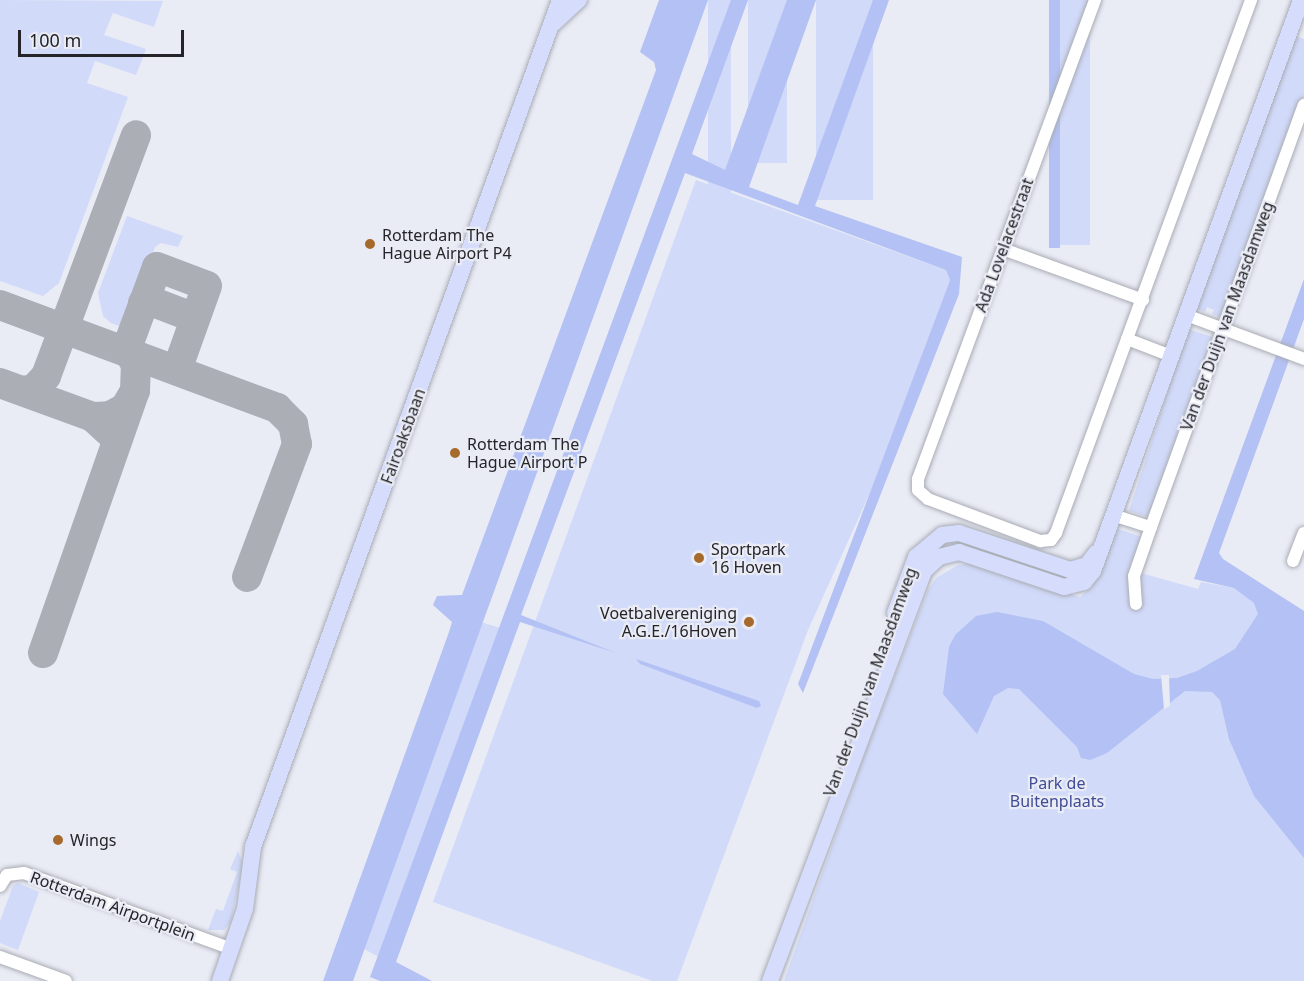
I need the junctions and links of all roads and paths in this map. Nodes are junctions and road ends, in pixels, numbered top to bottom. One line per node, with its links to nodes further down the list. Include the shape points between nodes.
1 (560, 0): 7 (street, Fairoaksbaan)
2 (579, 0): 7 (street, Fairoaksbaan)
3 (1095, 0): 9 (street, Ada Lovelacestraat)
4 (1301, 0): 6 (street, Van der Duijn van Maasdamweg)
5 (1247, 1): 10 (street)
6 (1299, 22): 11 (street, Van der Duijn van Maasdamweg)
7 (552, 26): 23 (street, Fairoaksbaan, via 253,847 245,909)
8 (1304, 105): 12 (street, Van der Duijn van Maasdamweg)
9 (1003, 249): 10 (street); 13 (street, Ada Lovelacestraat, via 918,479 918,490 928,499 1040,541 1051,540)
10 (1143, 300): 13 (street)
11 (1186, 315): 12 (street); 14 (street, Van der Duijn van Maasdamweg)
12 (1223, 329): 15 (street); 17 (street, Van der Duijn van Maasdamweg)
13 (1127, 339): 14 (street)
14 (1171, 356): 16 (street, Van der Duijn van Maasdamweg)
15 (1300, 358)
16 (1113, 515): 17 (street); 19 (street, Van der Duijn van Maasdamweg)
17 (1151, 527): 21 (street, Van der Duijn van Maasdamweg, via 1134,576)
18 (1304, 533): 20 (street)
19 (1105, 537): 27 (street, Van der Duijn van Maasdamweg, via 1092,560 1070,570 960,533 942,535 920,551); 28 (street, Van der Duijn van Maasdamweg, via 1093,572 1084,582 1070,587 958,552 939,557 924,571)
20 (1293, 561)
21 (1136, 604)
22 (0, 886): 23 (street, Rotterdam Airportplein, via 8,875 24,873)
23 (232, 949): 26 (street)
24 (0, 957): 25 (street)
25 (66, 981)
26 (220, 981)
27 (759, 981)
28 (770, 981)

